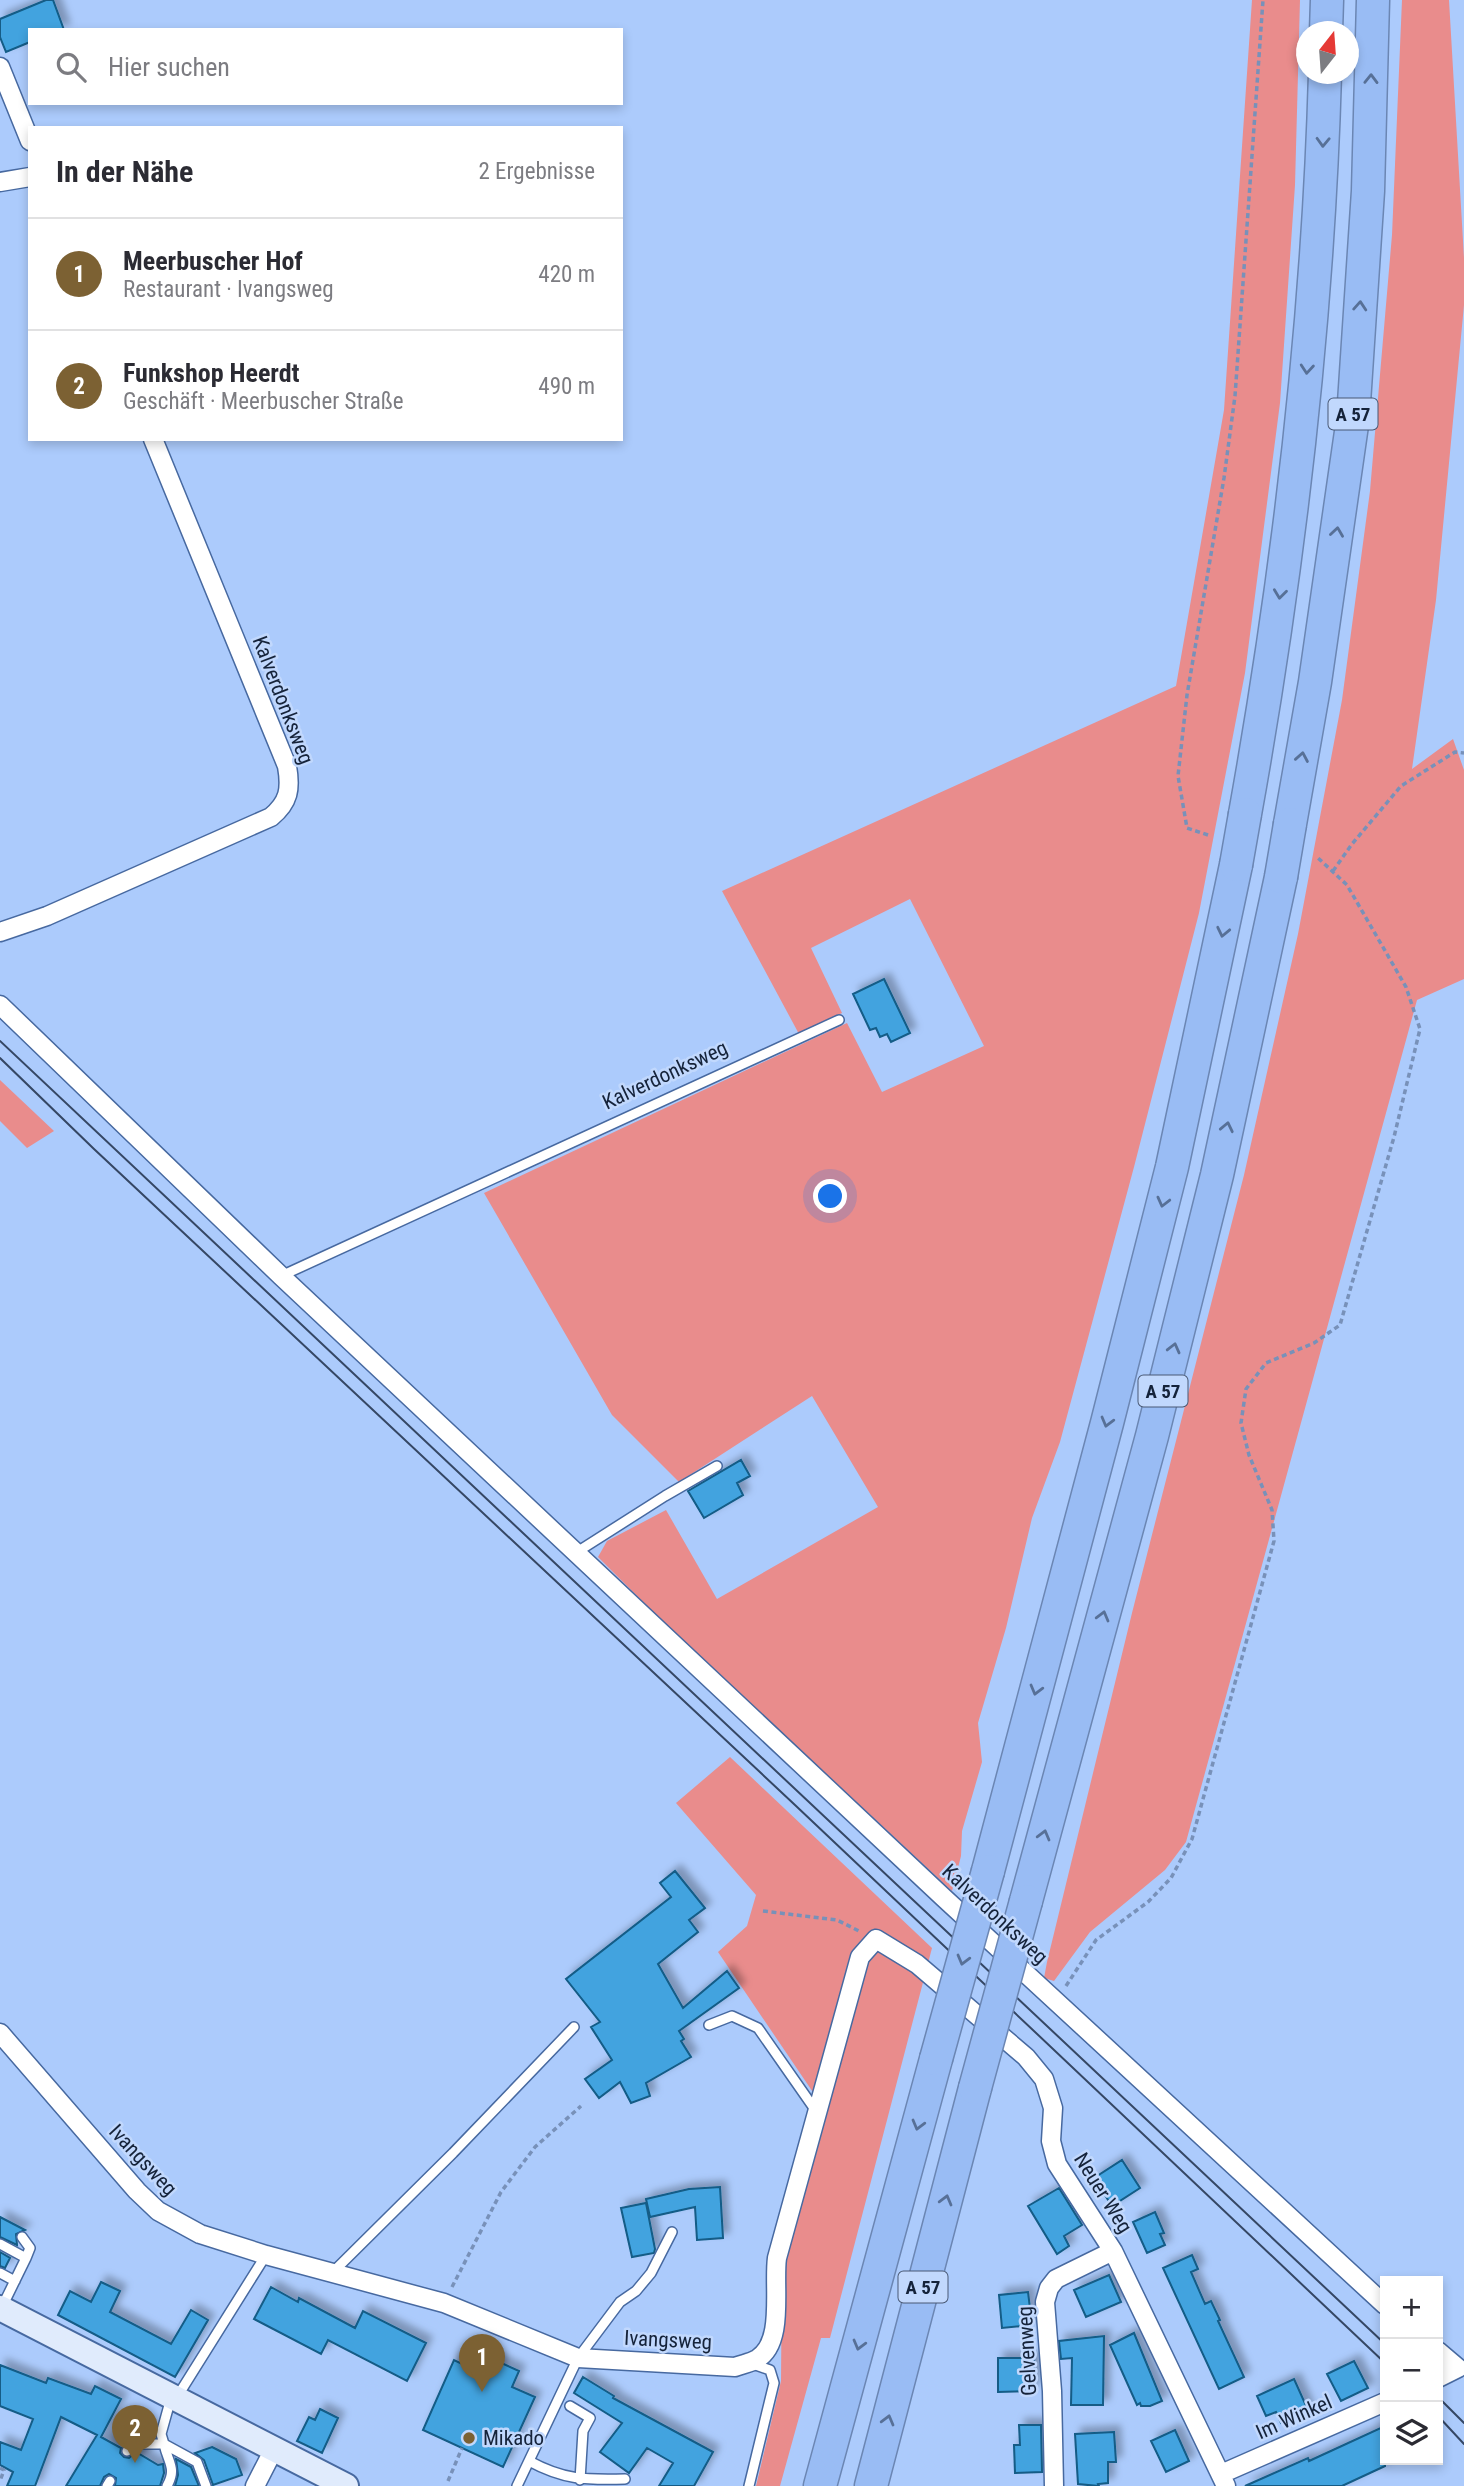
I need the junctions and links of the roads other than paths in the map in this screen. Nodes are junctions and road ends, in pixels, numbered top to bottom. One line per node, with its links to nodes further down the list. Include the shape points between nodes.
1 (1327, 0): 3 (highway)
2 (1373, 0): 52 (highway, A 57, one-way to 2, bridge, via 1152,1436 1217,1175 1281,877 1353,418 1368,191)
3 (1326, 21)
4 (0, 67): 6 (street)
5 (1325, 84): 51 (highway, A 57, one-way to 51, bridge, via 1322,188 1302,420 1270,677 1236,865 1172,1167 1107,1423)
6 (28, 136)
7 (28, 177): 8 (street)
8 (0, 182)
9 (154, 441): 10 (street, Kalverdonksweg, via 288,766 289,794 271,817 47,916)
10 (0, 932)
11 (0, 1004): 13 (street, Kalverdonksweg)
12 (839, 1020): 13 (lane, Kalverdonksweg)
13 (281, 1276): 15 (street, Kalverdonksweg)
14 (717, 1466): 15 (lane)
15 (577, 1552): 29 (street, Kalverdonksweg)
16 (709, 2025): 19 (lane, via 732,2016 758,2028)
17 (575, 2027): 27 (lane)
18 (0, 2033): 24 (street, Ivangsweg, via 158,2211 200,2234)
19 (817, 2113): 23 (street, Neuer Weg, via 860,1957 876,1939 917,1964 1026,2057 1044,2079 1053,2108 1052,2153); 33 (street, via 777,2258 776,2322 771,2343)
20 (672, 2232): 32 (lane, via 651,2273 620,2302)
21 (22, 2237): 25 (lane, via 30,2248)
22 (0, 2244): 25 (lane)
23 (1113, 2251): 44 (street, Neuer Weg); 53 (street, Gelvenweg, via 1056,2279 1045,2302)
24 (266, 2255): 27 (street, Ivangsweg); 35 (lane)
25 (26, 2258): 28 (lane)
26 (0, 2273): 28 (lane)
27 (332, 2273): 32 (street, Ivangsweg, via 444,2303)
28 (15, 2281): 30 (lane)
29 (1380, 2300)
30 (1, 2308): 35 (main road)
31 (1443, 2355): 34 (street, via 1458,2368)
32 (578, 2358): 33 (street, Ivangsweg, via 735,2367); 41 (lane)
33 (748, 2362): 50 (lane, via 770,2370 774,2383)
34 (1443, 2376)
35 (174, 2398): 38 (lane, via 161,2434); 39 (main road)
36 (1380, 2404): 44 (street, Im Winkel)
37 (570, 2406): 43 (lane, via 594,2420 583,2431)
38 (164, 2444): 40 (lane, via 135,2444); 45 (lane, via 173,2469); 46 (lane, via 197,2462)
39 (274, 2449): 47 (street); 48 (main road)
40 (127, 2451)
41 (529, 2461): 43 (lane); 49 (lane)
42 (625, 2479): 43 (lane)
43 (580, 2480)
44 (1224, 2480)
45 (167, 2486)
46 (206, 2486)
47 (255, 2486)
48 (346, 2486)
49 (517, 2486)
50 (749, 2486)
51 (820, 2486)
52 (870, 2486)
53 (1054, 2486)

